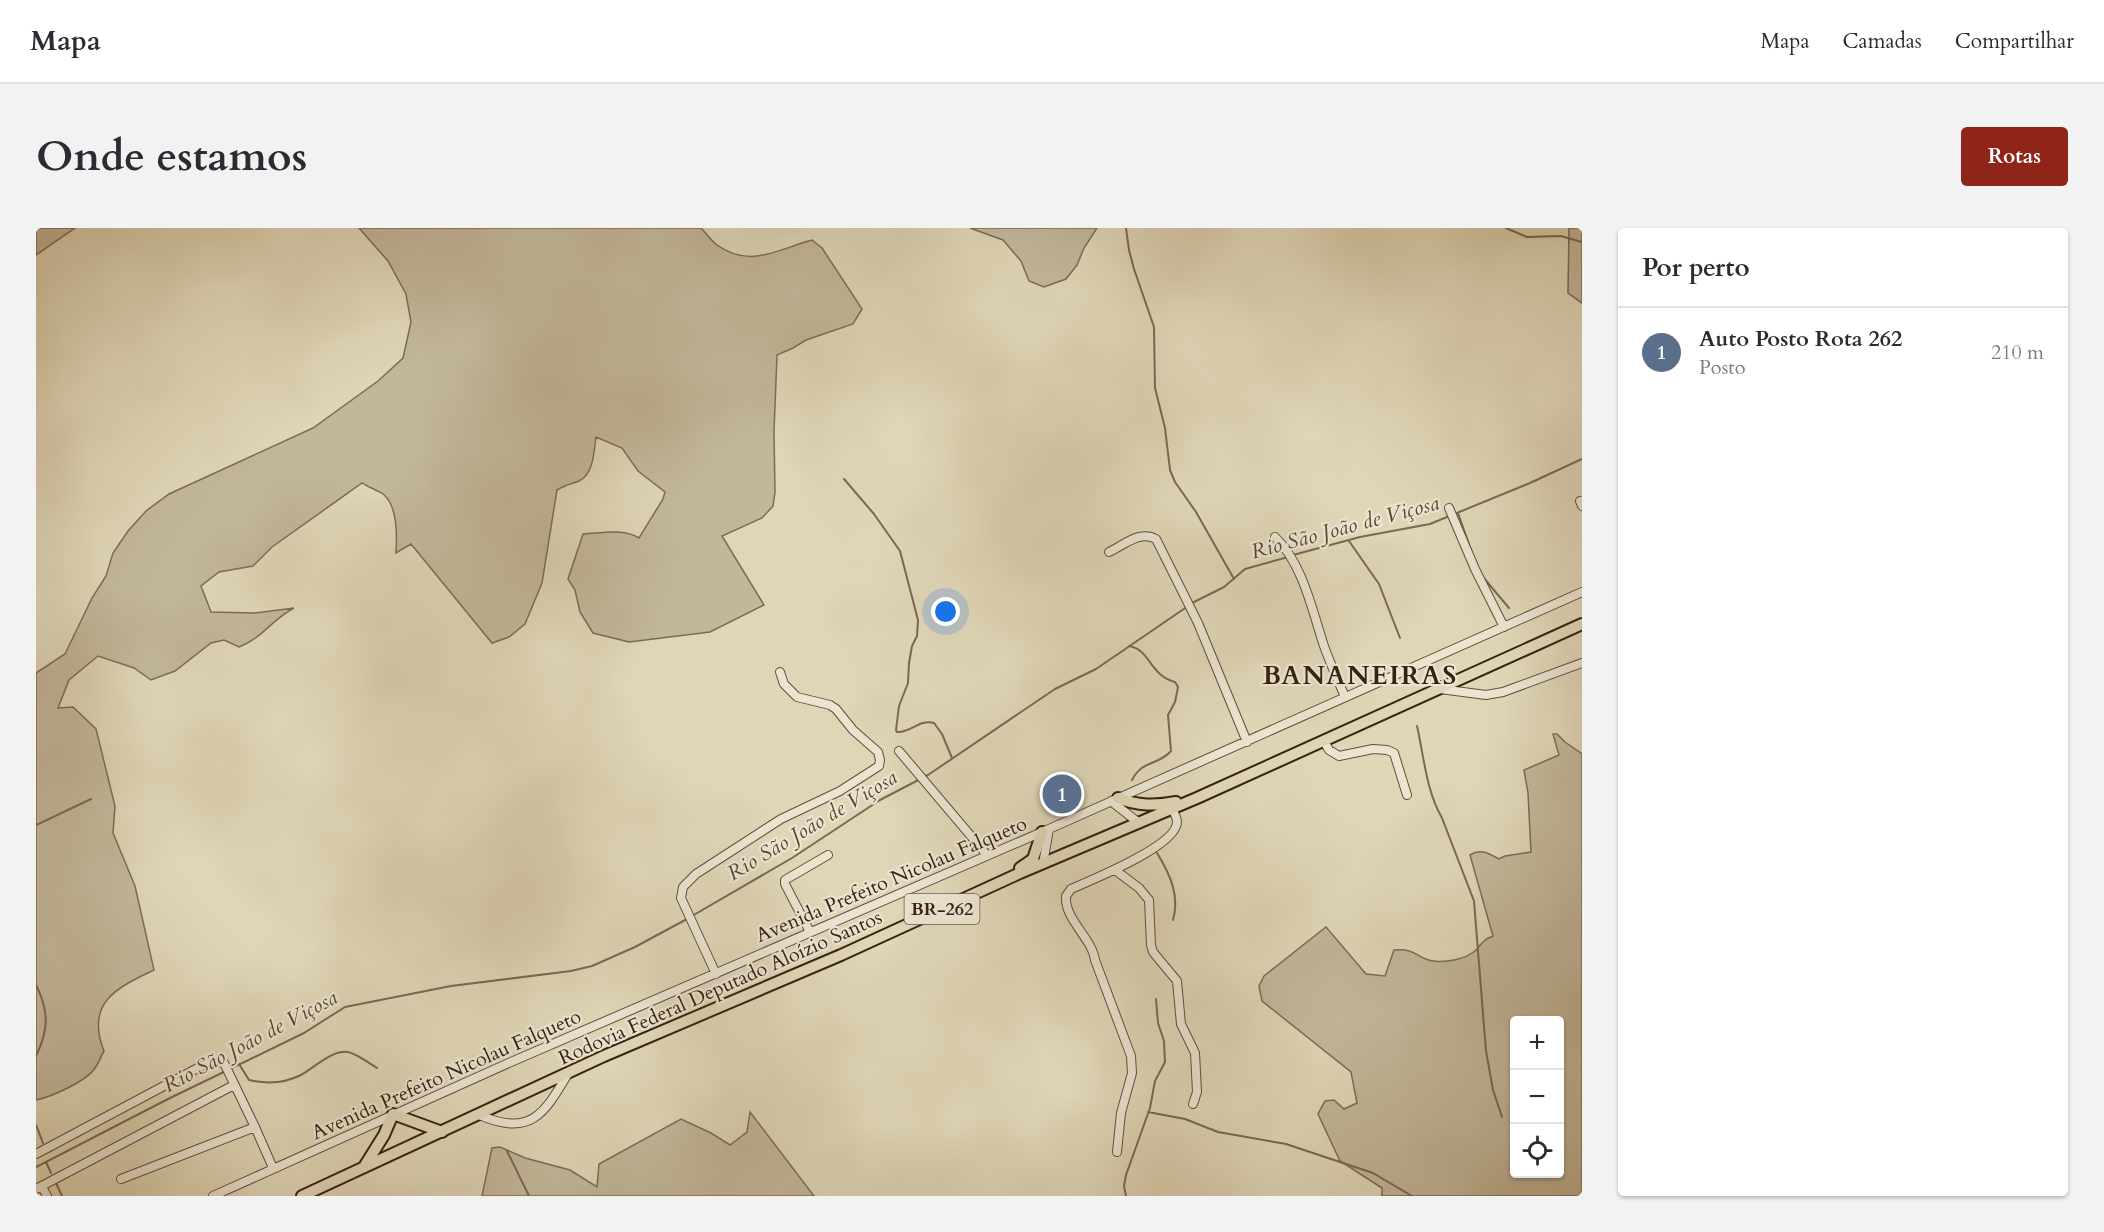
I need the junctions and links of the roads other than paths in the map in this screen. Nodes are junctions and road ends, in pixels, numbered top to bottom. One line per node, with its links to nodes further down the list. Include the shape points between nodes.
1 (1451, 511): 6 (street)
2 (1275, 537): 12 (street, via 1293,561)
3 (1109, 552): 14 (street, via 1142,536 1156,539 1216,663)
4 (1582, 592): 6 (street, Avenida Prefeito Nicolau Falqueto)
5 (1582, 624): 8 (highway, Rodovia Federal Deputado Aloízio Santos / BR-262)
6 (1504, 627): 12 (street, Avenida Prefeito Nicolau Falqueto)
7 (1582, 631): 8 (highway)
8 (1556, 636): 11 (highway, Rodovia Federal Deputado Aloízio Santos / BR-262)
9 (1582, 663): 11 (street, via 1503,692 1486,695)
10 (780, 672): 28 (street, via 784,684 797,697 836,708 878,752 880,763 840,791 781,819 688,881 681,898)
11 (1440, 689): 13 (highway, Rodovia Federal Deputado Aloízio Santos / BR-262)
12 (1345, 697): 14 (street, Avenida Prefeito Nicolau Falqueto)
13 (1324, 741): 16 (street, via 1339,756 1373,749 1394,753); 17 (highway, Rodovia Federal Deputado Aloízio Santos / BR-262)
14 (1247, 742): 18 (street, Avenida Prefeito Nicolau Falqueto)
15 (899, 751): 23 (street)
16 (1407, 795)
17 (1197, 798): 18 (highway, via 1152,806); 19 (highway, Rodovia Federal Deputado Aloízio Santos / BR-262)
18 (1114, 800): 20 (street); 21 (street, Avenida Prefeito Nicolau Falqueto)
19 (1172, 809): 20 (highway, Rodovia Federal Deputado Aloízio Santos / BR-262); 25 (street, via 1177,819 1174,830 1137,859)
20 (1139, 823): 24 (highway, Rodovia Federal Deputado Aloízio Santos / BR-262)
21 (1045, 831): 23 (street, Avenida Prefeito Nicolau Falqueto); 24 (street); 26 (highway, via 1033,860)
22 (828, 855): 27 (street, via 785,880)
23 (987, 855): 27 (street, Avenida Prefeito Nicolau Falqueto)
24 (1043, 864): 26 (highway, Rodovia Federal Deputado Aloízio Santos / BR-262)
25 (1115, 870): 31 (street, via 1149,900 1153,952 1177,981 1181,1024 1195,1053 1197,1092); 37 (street, via 1071,889 1066,901 1094,950 1131,1056 1132,1073 1121,1113)
26 (990, 887): 29 (highway, Rodovia Federal Deputado Aloízio Santos / BR-262)
27 (810, 932): 28 (street, Avenida Prefeito Nicolau Falqueto)
28 (716, 974): 32 (street, Avenida Prefeito Nicolau Falqueto)
29 (569, 1072): 33 (highway, Rodovia Federal Deputado Aloízio Santos / BR-262); 33 (street, via 552,1100 533,1120 514,1123)
30 (234, 1085): 34 (street); 36 (street, via 224,1063 211,1061); 41 (street)
31 (1193, 1104)
32 (393, 1114): 35 (highway); 38 (highway); 39 (street, Avenida Prefeito Nicolau Falqueto)
33 (479, 1115): 35 (highway, Rodovia Federal Deputado Aloízio Santos / BR-262)
34 (255, 1127): 39 (street); 40 (street)
35 (442, 1132): 38 (highway, Rodovia Federal Deputado Aloízio Santos / BR-262)
36 (37, 1151)
37 (1117, 1152)
38 (364, 1167): 44 (highway, Rodovia Federal Deputado Aloízio Santos / BR-262)
39 (273, 1168): 43 (street, Avenida Prefeito Nicolau Falqueto)
40 (121, 1179)
41 (39, 1188): 42 (street)
42 (47, 1196)
43 (213, 1196)
44 (302, 1196)

